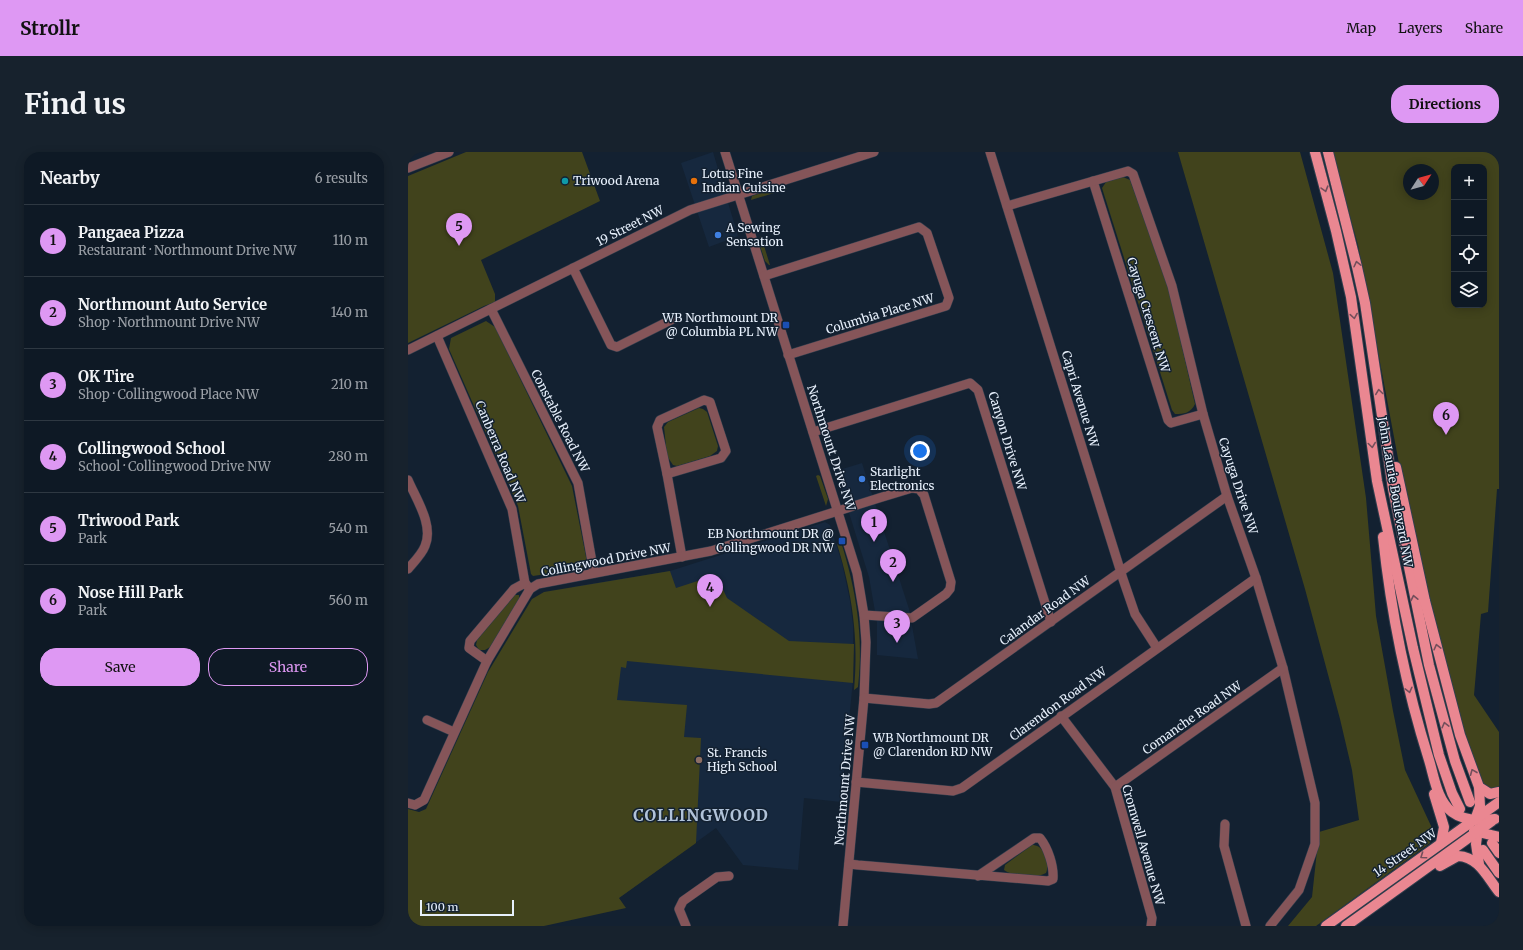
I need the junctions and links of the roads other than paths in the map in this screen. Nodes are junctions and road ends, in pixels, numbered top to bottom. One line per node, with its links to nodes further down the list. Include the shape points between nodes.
1 (449, 152): 7 (street)
2 (725, 152): 9 (street, Northmount Drive NW)
3 (874, 152): 9 (street, 19 Street NW)
4 (990, 152): 10 (street, Capri Avenue NW)
5 (1314, 152): 23 (main road, John Laurie Boulevard NW, one-way to 23, via 1351,297)
6 (1328, 152): 19 (main road, John Laurie Boulevard NW, one-way to 6, via 1370,330)
7 (408, 168)
8 (1093, 180): 10 (street, Cayuga Drive NW); 18 (street, Cayuga Crescent NW, via 1168,420 1171,423); 18 (street, Cayuga Drive NW, via 1128,171 1133,174 1172,286)
9 (738, 194): 11 (street, 19 Street NW, via 690,210); 12 (street, Northmount Drive NW)
10 (1007, 206): 28 (street, Capri Avenue NW)
11 (573, 268): 13 (street, 19 Street NW); 14 (street, via 611,345 617,347)
12 (764, 276): 17 (street, Northmount Drive NW); 17 (street, Columbia Place NW, via 918,227 927,233 949,298 946,306)
13 (491, 309): 15 (street, 19 Street NW); 29 (street, Constable Road NW, via 578,483)
14 (677, 316)
15 (437, 336): 16 (street, 19 Street NW); 31 (street, Canberra Road NW, via 512,509)
16 (408, 350)
17 (788, 354): 20 (street, Northmount Drive NW)
18 (1203, 414): 24 (street, Cayuga Drive NW)
19 (1385, 431): 44 (main road, one-way to 19, via 1460,735 1425,600 1394,454); 46 (main road, John Laurie Boulevard NW, one-way to 19, via 1455,761 1429,665 1392,488)
20 (813, 432): 25 (street, Northmount Drive NW); 33 (street, Canyon Drive NW, via 970,383 978,390)
21 (666, 474): 21 (street, via 721,458 726,451 710,402 704,400 660,420 657,428); 26 (street)
22 (408, 480): 27 (street, via 424,517 428,537 425,547)
23 (1377, 481): 38 (main road, one-way to 38, via 1385,554 1402,657); 49 (main road, John Laurie Boulevard NW, via 1431,729 1445,775)
24 (1227, 496): 28 (street, Calandar Road NW); 30 (street, Cayuga Drive NW)
25 (838, 511): 26 (street, Collingwood Drive NW); 32 (street, Northmount Drive NW, via 857,573); 32 (street, Collingwood Drive NW, via 912,488 919,489 924,495 951,582 946,594 912,618)
26 (682, 558): 29 (street, Collingwood Drive NW)
27 (408, 569)
28 (1121, 571): 33 (street, Calandar Road NW); 34 (street, Capri Avenue NW, via 1135,614)
29 (594, 573): 31 (street, Collingwood Drive NW)
30 (1256, 578): 34 (street, Clarendon Road NW); 36 (street, Cayuga Drive NW)
31 (528, 586): 35 (street, Collingwood Drive NW); 35 (street, via 514,589 470,641 469,648)
32 (864, 615): 37 (street, Northmount Drive NW)
33 (1051, 622): 37 (street, Calandar Road NW, via 936,703)
34 (1157, 648): 39 (street, Clarendon Road NW)
35 (487, 661): 41 (street, Collingwood Drive NW)
36 (1283, 668): 43 (street, Comanche Road NW); 70 (street, Cayuga Drive NW, via 1315,803 1314,844 1299,890)
37 (864, 698): 42 (street, Northmount Drive NW)
38 (1415, 715): 51 (main road, via 1438,789 1446,805 1451,812 1462,818); 56 (main road, via 1414,727 1423,765 1443,821)
39 (1061, 716): 42 (street, Clarendon Road NW, via 962,788 953,791); 43 (street, Cromwell Avenue NW)
40 (426, 720): 41 (street)
41 (454, 732): 48 (street, Collingwood Drive NW, via 424,800 415,805)
42 (856, 782): 59 (street, Northmount Drive NW)
43 (1115, 787): 68 (street, Cromwell Avenue NW, via 1152,918)
44 (1479, 787): 45 (main road, via 1490,794); 51 (main road)
45 (1499, 792)
46 (1470, 802)
47 (1499, 802): 51 (main road, 14 Street NW)
48 (408, 803)
49 (1460, 809)
50 (1497, 818): 51 (main road); 54 (main road, 14 Street NW)
51 (1479, 820): 53 (main road, 14 Street NW); 54 (main road)
52 (1225, 824): 69 (street, via 1224,846)
53 (1458, 831): 54 (main road); 56 (main road, 14 Street NW)
54 (1471, 834): 55 (main road); 60 (main road, via 1476,844); 65 (main road, 14 Street NW)
55 (1496, 840): 58 (main road)
56 (1441, 843): 71 (main road, 14 Street NW, one-way to 71)
57 (1483, 850): 61 (main road)
58 (1499, 853)
59 (849, 864): 63 (street); 67 (street, Northmount Drive NW)
60 (1479, 864): 64 (main road); 65 (main road, via 1472,859 1458,856)
61 (1499, 873)
62 (729, 876): 66 (street, via 717,877 683,901 679,909)
63 (978, 876): 63 (street, via 1034,838 1040,838 1045,844 1053,873 1053,879 1048,881)
64 (1499, 892)
65 (1383, 899): 72 (main road, 14 Street NW)
66 (686, 926)
67 (843, 926)
68 (1151, 926)
69 (1246, 926)
70 (1270, 926)
71 (1326, 926)
72 (1346, 926)

